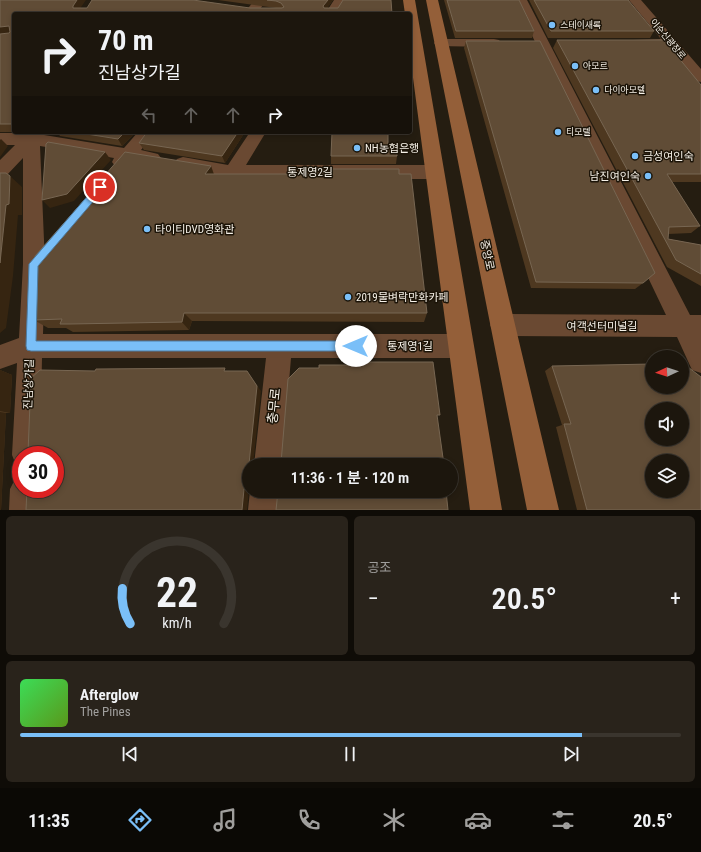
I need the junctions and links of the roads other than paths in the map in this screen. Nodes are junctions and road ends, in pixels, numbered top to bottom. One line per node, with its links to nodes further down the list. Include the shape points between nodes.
1 (261, 0): 7 (street)
2 (340, 0): 8 (street)
3 (409, 0): 9 (street)
4 (432, 0): 11 (street, 중앙로)
5 (521, 0): 28 (street)
6 (635, 0): 14 (street, 이순신광장로)
7 (251, 11)
8 (332, 12)
9 (410, 12)
10 (412, 34): 23 (street)
11 (441, 43): 12 (street); 27 (street, 중앙로)
12 (503, 43)
13 (626, 43): 14 (street)
14 (671, 43): 15 (street, 이순신광장로)
15 (701, 78)
16 (34, 134): 19 (street, 통제영2길); 20 (street, 통제영2길); 21 (street); 26 (street, 진남상가길)
17 (146, 134): 20 (street)
18 (257, 134): 22 (street)
19 (0, 139)
20 (128, 154): 22 (street, 통제영2길); 24 (street)
21 (0, 171)
22 (233, 172): 23 (street, 통제영2길)
23 (435, 172): 31 (street)
24 (108, 178)
25 (54, 241): 26 (street)
26 (34, 264): 29 (street, 진남상가길)
27 (502, 325): 28 (street, 여객선터미널길); 41 (street, 중앙로)
28 (692, 326): 33 (street)
29 (31, 346): 30 (street, 통제영1길); 32 (street, 통제영1길); 34 (street, 진남상가길)
30 (280, 346): 31 (street, 통제영1길); 35 (street, 충무로)
31 (461, 346): 40 (street)
32 (0, 357)
33 (701, 361)
34 (26, 446)
35 (269, 458)
36 (25, 498): 38 (street)
37 (264, 498): 39 (street)
38 (24, 510)
39 (263, 510)
40 (486, 510)
41 (543, 510)

